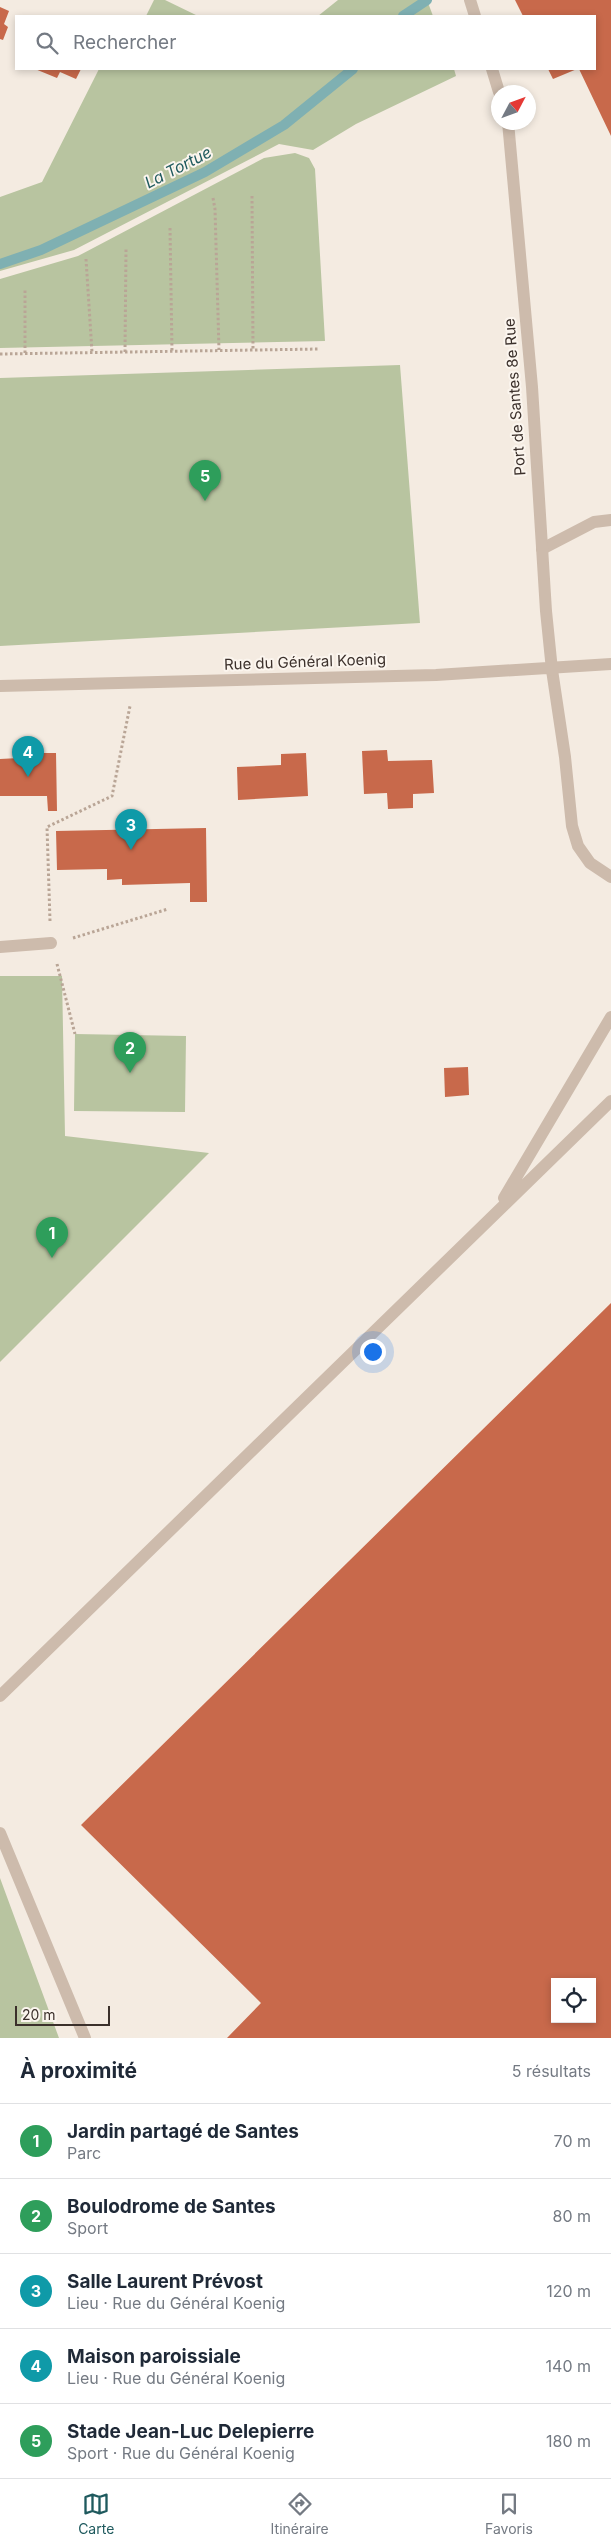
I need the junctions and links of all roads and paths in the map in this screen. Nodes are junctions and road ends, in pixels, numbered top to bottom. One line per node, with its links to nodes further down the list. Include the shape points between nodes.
1 (470, 0): 2 (street)
2 (475, 15)
3 (492, 70): 4 (street)
4 (497, 85)
5 (509, 130): 21 (street, Port de Santes 8e Rue, via 532,386)
6 (252, 196): 14 (path)
7 (213, 198): 13 (path)
8 (170, 228): 15 (path)
9 (126, 249): 17 (path)
10 (86, 259): 16 (path)
11 (25, 290): 18 (path)
12 (318, 349): 14 (path)
13 (219, 350): 14 (path); 15 (path)
14 (254, 350)
15 (172, 351): 17 (path)
16 (92, 352): 17 (path); 18 (path)
17 (125, 352)
18 (25, 353): 19 (path)
19 (0, 354)
20 (611, 520): 21 (street, via 594,522)
21 (542, 548): 23 (street, Port de Santes 8e Rue)
22 (611, 664): 23 (street, Rue du Général Koenig)
23 (552, 670): 24 (street, Rue du Général Koenig); 26 (street, Port de Santes 8e Rue, via 572,826 578,846 590,863)
24 (134, 683): 25 (street, Rue du Général Koenig); 28 (path, via 112,796 46,827)
25 (0, 686)
26 (611, 877)
27 (168, 909): 28 (path)
28 (51, 943): 29 (street); 31 (path)
29 (0, 947)
30 (611, 1017): 33 (street)
31 (75, 1034)
32 (611, 1101): 33 (street)
33 (495, 1214): 34 (street)
34 (0, 1696)
35 (0, 1833): 36 (street)
36 (85, 2038)

